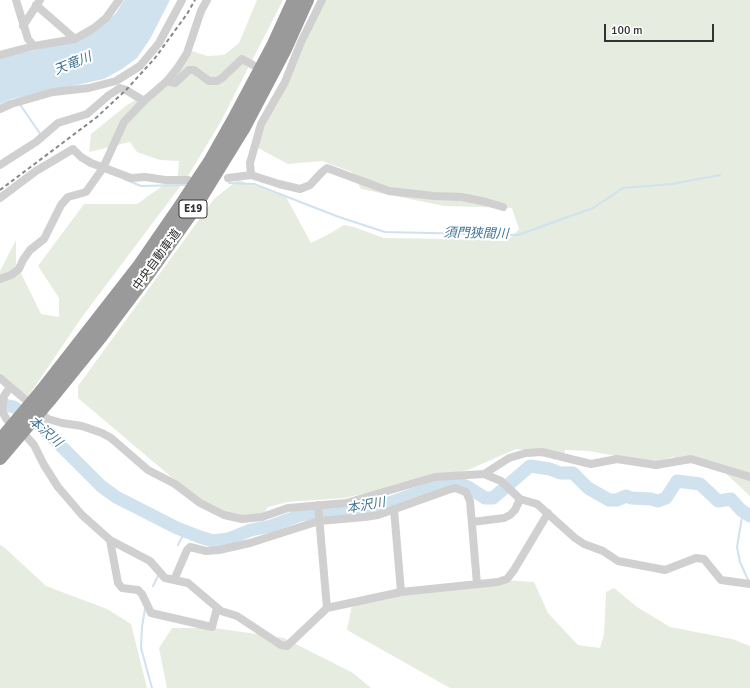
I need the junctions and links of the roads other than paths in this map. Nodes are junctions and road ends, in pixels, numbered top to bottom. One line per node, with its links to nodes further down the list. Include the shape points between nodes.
1 (16, 0): 9 (street)
2 (119, 0): 10 (street, via 106,18)
3 (182, 0): 16 (street, via 159,43 140,66 116,81 89,88 53,92)
4 (207, 0): 14 (street, via 187,53)
5 (294, 0): 27 (highway, 中央自動車道 / E19, via 274,44 211,160 140,265)
6 (307, 0): 27 (highway, 中央自動車道 / E19, via 285,49 244,127 191,213 105,330)
7 (322, 0): 19 (street, via 261,124 250,163)
8 (38, 3): 9 (street); 10 (street)
9 (24, 26): 11 (street, via 28,39)
10 (75, 39): 11 (street)
11 (34, 46): 12 (street)
12 (0, 55)
13 (253, 66): 14 (street, via 242,59 217,81 189,70 175,83)
14 (167, 81): 15 (street)
15 (144, 101): 17 (street, via 120,88 87,114 58,123 36,142); 18 (street, via 124,122)
16 (0, 109)
17 (0, 165)
18 (103, 168): 21 (street, via 131,178); 22 (street, via 81,157 74,149 36,171); 24 (street, via 86,192 68,198 61,205 44,239 30,250 19,269)
19 (251, 175): 20 (street); 23 (street, via 300,189 310,185 327,168 390,191 462,198)
20 (228, 178)
21 (188, 180)
22 (0, 198)
23 (503, 207)
24 (0, 279)
25 (0, 378): 26 (street)
26 (10, 387): 28 (street); 36 (street, via 48,419 82,426 111,438 148,470 224,515 242,519 262,517 288,508)
27 (45, 396): 30 (highway, 中央自動車道 / E19, bridge); 32 (highway, 中央自動車道 / E19, bridge)
28 (2, 401): 29 (street, via 2,411 8,420)
29 (17, 426): 31 (street); 41 (street, via 34,445 58,487 82,515)
30 (0, 441)
31 (0, 448)
32 (0, 458)
33 (484, 474): 34 (street, via 509,458 542,452 591,464 617,459 656,465 691,459); 35 (street, via 501,481); 36 (street, via 435,477 346,503)
34 (750, 477)
35 (520, 499): 38 (street, via 537,504); 40 (street, via 515,510 504,518)
36 (318, 505): 39 (street)
37 (394, 509): 39 (street, via 378,515); 40 (street, via 455,488 469,496); 45 (street)
38 (548, 513): 43 (street, via 507,579); 44 (street, via 575,538 618,561 665,570 696,558 704,559 721,580)
39 (319, 521): 42 (street, via 219,550 206,551 190,547); 47 (street)
40 (472, 522): 43 (street)
41 (110, 540): 42 (street, via 150,561 165,578); 46 (street, via 118,583 122,588 138,590 152,613 212,627)
42 (174, 580): 46 (street, via 188,583)
43 (477, 584): 45 (street)
44 (750, 584)
45 (401, 592): 47 (street)
46 (217, 608): 47 (street, via 237,616 281,645 287,646)
47 (327, 608)

